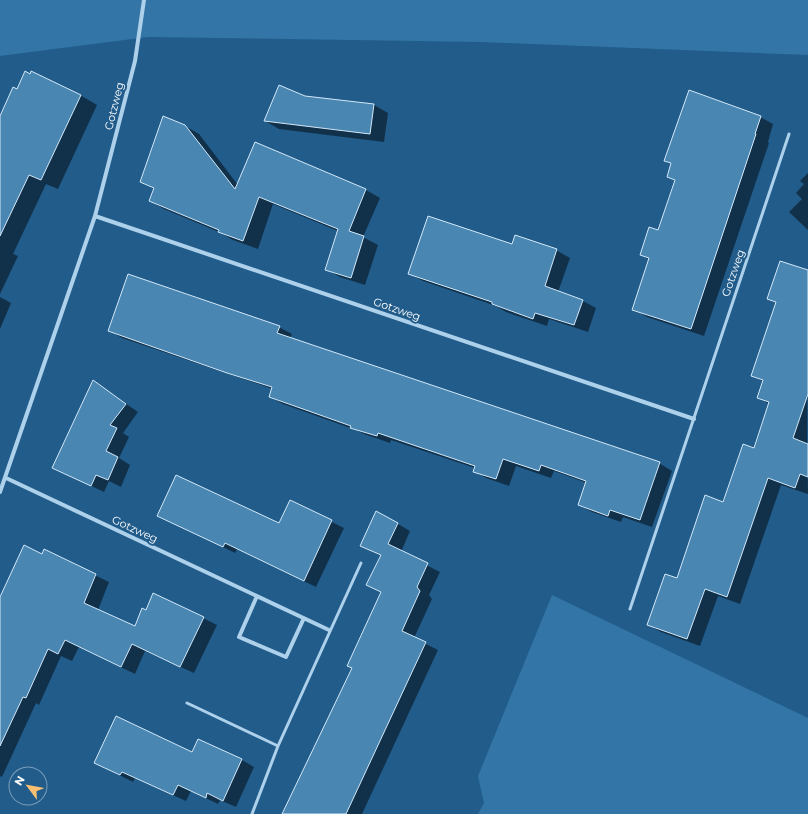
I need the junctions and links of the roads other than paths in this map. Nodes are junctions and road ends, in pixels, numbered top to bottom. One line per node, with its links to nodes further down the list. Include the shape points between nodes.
1 (144, 0): 3 (street, Gotzweg, via 135,61)
2 (789, 134): 4 (lane, Gotzweg)
3 (95, 216): 4 (street, Gotzweg); 5 (street, Gotzweg)
4 (694, 419): 9 (lane, Gotzweg)
5 (6, 478): 6 (street, Gotzweg); 8 (street, Gotzweg)
6 (0, 492)
7 (361, 563): 11 (lane)
8 (257, 596): 10 (street, Gotzweg); 10 (street, via 239,637 286,657)
9 (630, 609)
10 (304, 618): 11 (street, Gotzweg)
11 (329, 630): 13 (lane)
12 (187, 703): 13 (lane)
13 (278, 746): 14 (lane)
14 (252, 814)

